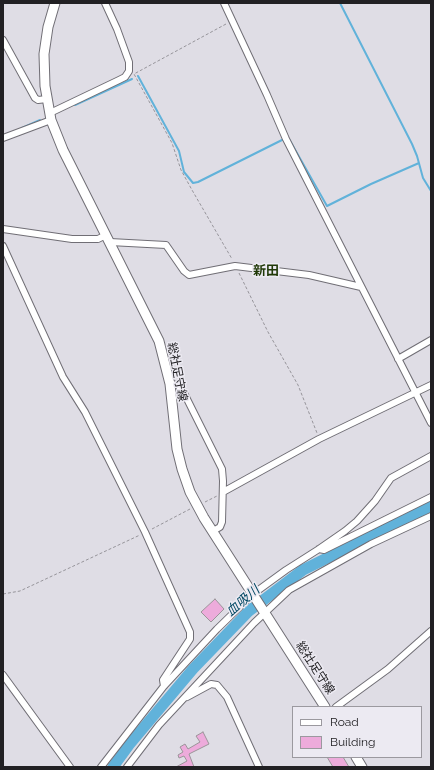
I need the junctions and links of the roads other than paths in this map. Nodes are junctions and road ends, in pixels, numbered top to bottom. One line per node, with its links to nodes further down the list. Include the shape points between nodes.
1 (55, 3): 5 (main road, 総社足守線, via 44,54)
2 (105, 3): 6 (street, via 127,55 129,71 125,77)
3 (224, 3): 11 (street, via 286,140)
4 (3, 40): 5 (street, via 35,98)
5 (47, 99): 6 (main road, 総社足守線)
6 (51, 117): 7 (street); 9 (main road, 総社足守線, via 63,150)
7 (3, 138)
8 (3, 229): 9 (street, via 52,238)
9 (108, 239): 11 (street, via 166,245 189,275 235,266 309,275); 14 (main road, 総社足守線, via 155,332)
10 (3, 246): 28 (street, via 63,377 85,412 145,532 190,632 190,639 163,680)
11 (361, 287): 13 (street)
12 (431, 340): 13 (street)
13 (398, 359): 16 (street)
14 (170, 384): 19 (street, via 182,389 222,469); 22 (main road, 総社足守線, via 178,456 197,505)
15 (431, 385): 16 (street)
16 (416, 392): 17 (street); 19 (street, via 319,439)
17 (431, 423)
18 (431, 456): 23 (street, via 391,478 357,521)
19 (223, 493): 22 (street, via 222,522 220,527)
20 (431, 497): 23 (street, via 324,550)
21 (431, 516): 25 (street, via 371,544 289,590)
22 (213, 531): 24 (main road, 総社足守線)
23 (319, 549): 24 (street)
24 (254, 595): 25 (main road, 総社足守線); 28 (street, via 217,629)
25 (264, 611): 29 (street); 30 (main road, 総社足守線)
26 (431, 631): 31 (street, via 388,669)
27 (3, 675): 33 (street)
28 (164, 686): 34 (street)
29 (183, 699): 35 (street); 36 (street, via 211,684 217,684 227,697)
30 (325, 706)
31 (337, 706)
32 (357, 758): 37 (main road)
33 (70, 767)
34 (101, 767)
35 (127, 767)
36 (259, 767)
37 (362, 767)

